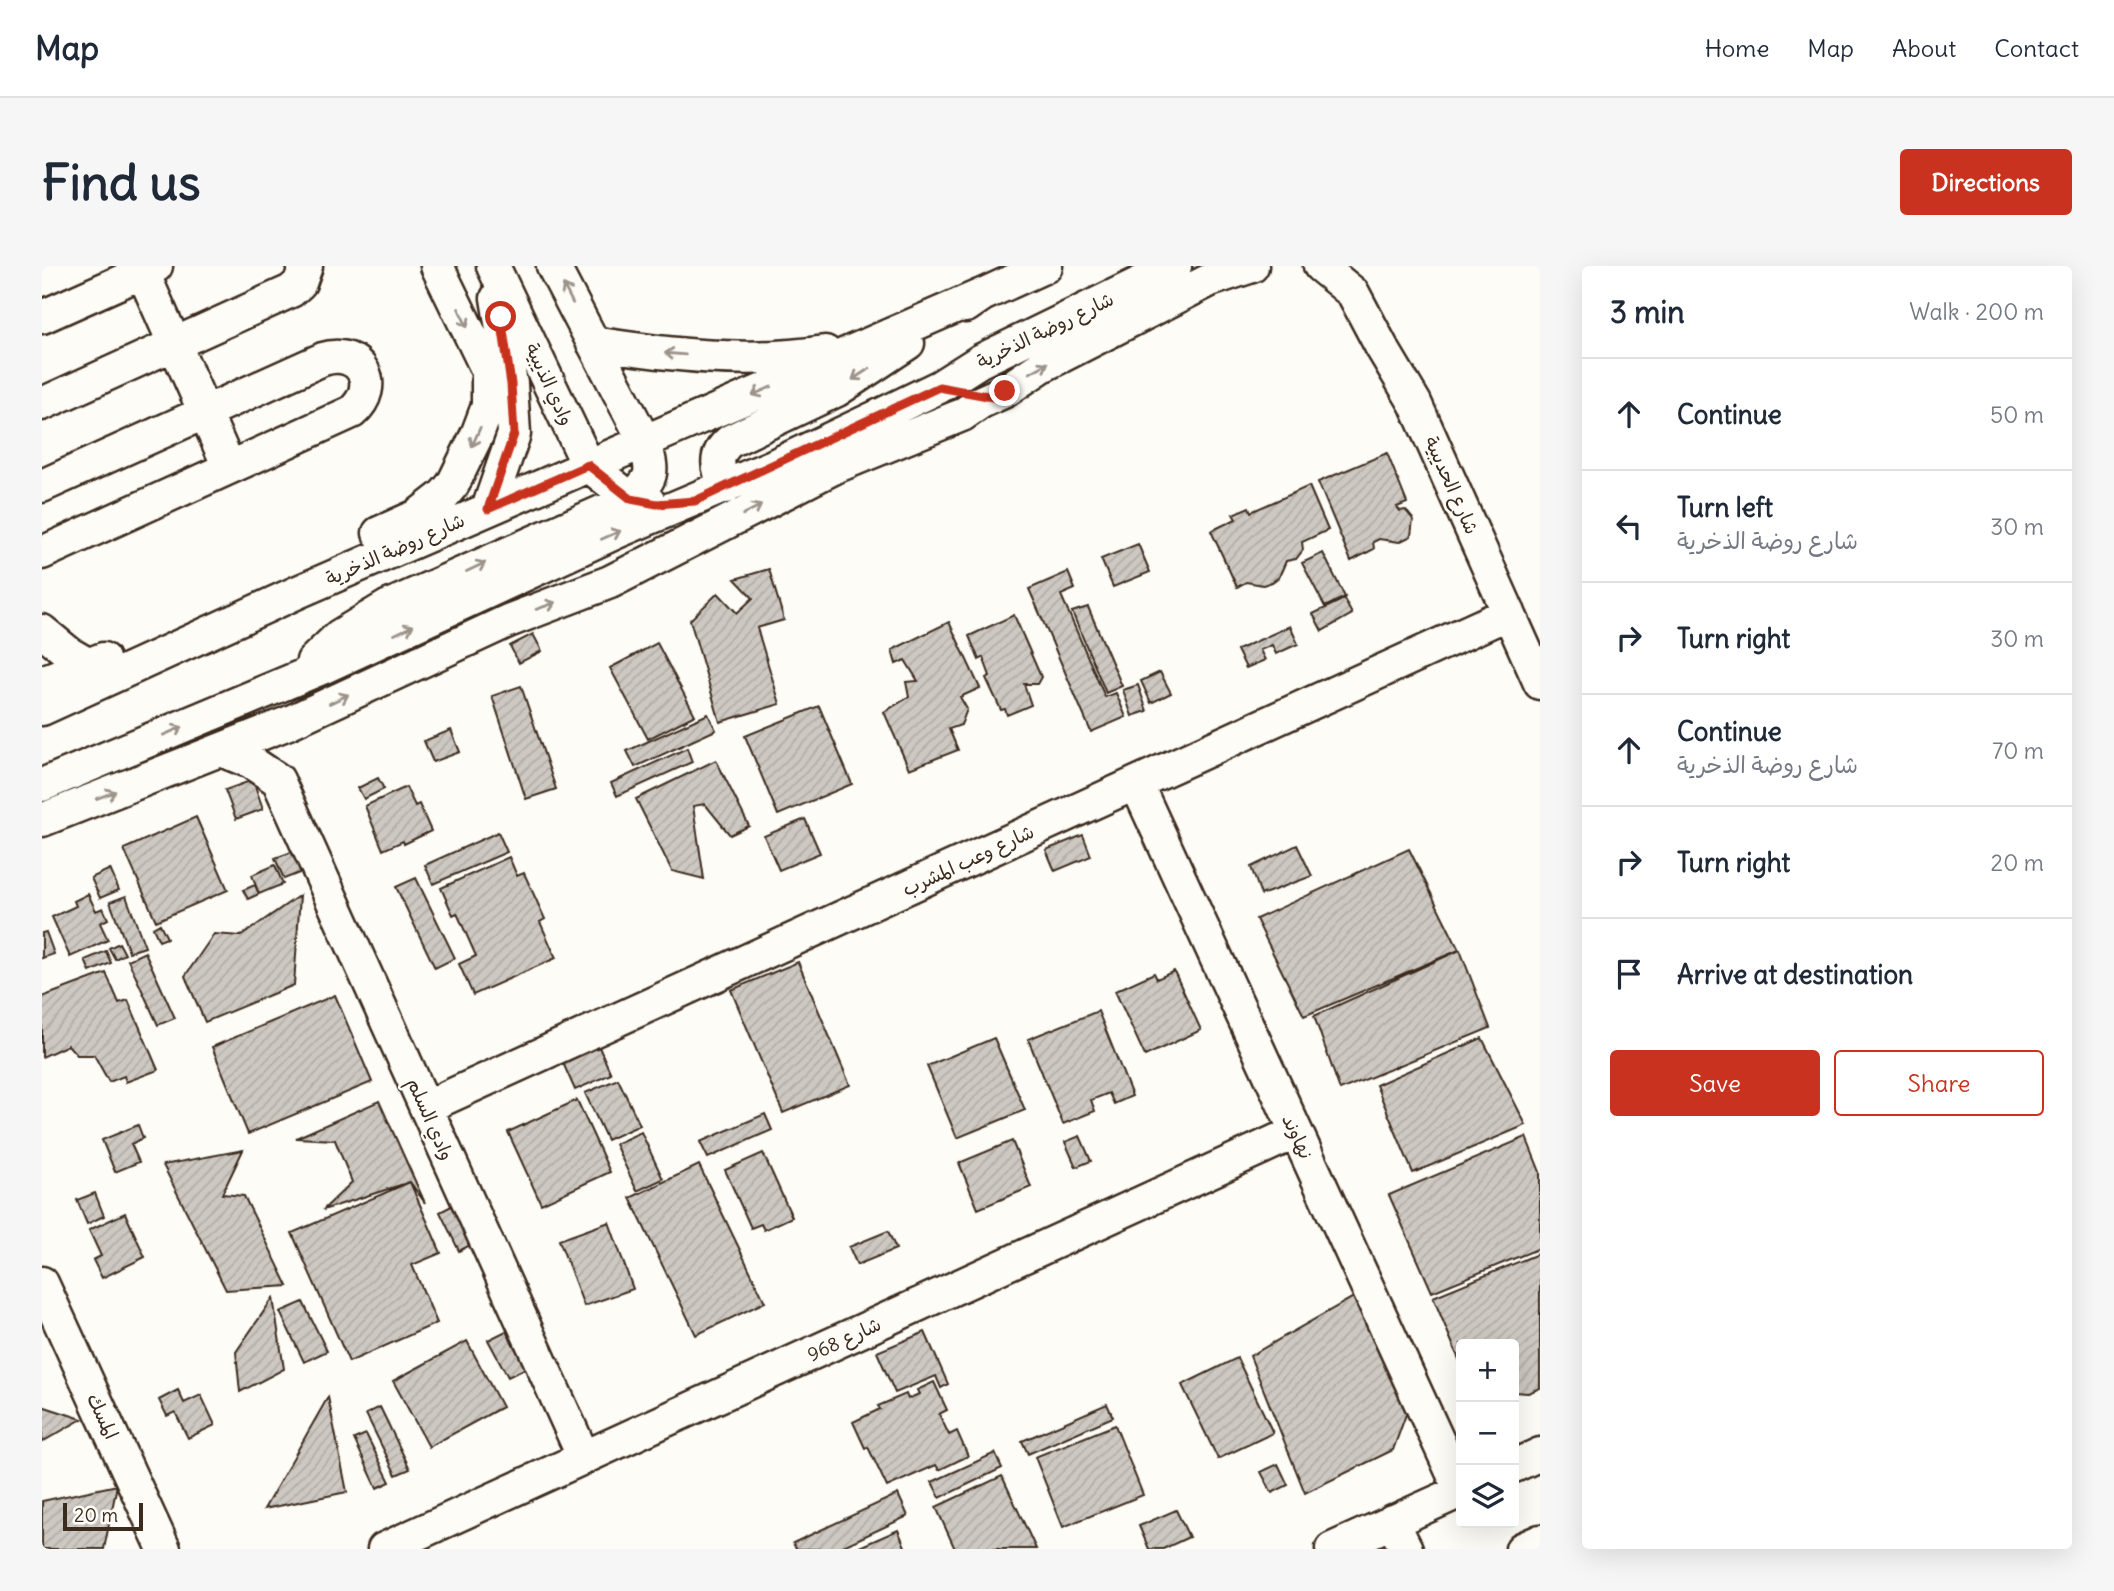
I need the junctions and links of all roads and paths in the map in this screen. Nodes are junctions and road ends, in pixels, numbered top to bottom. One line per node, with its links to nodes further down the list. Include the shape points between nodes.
1 (306, 266): 14 (street, via 292,291)
2 (437, 266): 31 (street, one-way to 31, via 488,371 488,406 453,484 443,496 417,516)
3 (491, 266): 21 (street, وادي الذيبية); 27 (street, via 511,384 514,434)
4 (553, 266): 13 (street, one-way to 4)
5 (1046, 266): 11 (street, شارع روضة الذخرية)
6 (1175, 266): 16 (street, شارع روضة الذخرية, via 980,361)
7 (1252, 266): 17 (street, one-way to 7, via 1042,366 1210,280)
8 (1320, 266): 10 (street, شارع الحديبية)
9 (146, 268): 12 (street); 14 (street)
10 (1354, 279): 29 (street, شارع الحديبية, via 1381,346 1415,403)
11 (982, 295): 15 (street, شارع روضة الذخرية); 24 (street, شارع روضة الذخرية, one-way to 24, via 838,390 730,440 717,462)
12 (42, 317)
13 (593, 343): 15 (street, one-way to 13, via 788,358 731,359); 20 (street)
14 (175, 344): 18 (street); 19 (street)
15 (865, 346): 20 (street, شارع روضة الذخرية, one-way to 20)
16 (939, 387): 17 (street); 24 (street, شارع روضة الذخرية)
17 (993, 397): 36 (street, one-way to 17, via 508,621 610,582 835,467 940,426)
18 (42, 404)
19 (205, 413): 22 (street); 22 (street, via 332,356 351,359 365,373 364,399 352,412); 23 (street)
20 (645, 442): 21 (street, شارع روضة الذخرية); 25 (street, via 651,467 648,482)
21 (588, 465): 25 (street); 27 (street, شارع روضة الذخرية)
22 (229, 467): 28 (street)
23 (42, 486)
24 (726, 487): 26 (street, شارع روضة الذخرية)
25 (631, 499): 26 (street, via 657,504); 32 (street, one-way to 25, via 339,636 387,607)
26 (695, 501): 32 (street, شارع روضة الذخرية, one-way to 26)
27 (488, 509): 35 (street, شارع روضة الذخرية)
28 (42, 553)
29 (1509, 613): 34 (street, شارع الحديبية); 39 (street, شارع وعب المشرب)
30 (42, 631): 31 (street)
31 (89, 665): 33 (street)
32 (295, 679): 40 (street, شارع روضة الذخرية, one-way to 32)
33 (42, 682)
34 (1540, 682)
35 (42, 709)
36 (288, 723): 37 (street); 38 (street)
37 (221, 750): 38 (street); 41 (street, one-way to 37)
38 (278, 780): 42 (street, وادي السلم)
39 (1136, 783): 42 (street, شارع وعب المشرب); 43 (street, نهاوند)
40 (42, 785)
41 (42, 820)
42 (426, 1107): 46 (street, وادي السلم)
43 (1296, 1132): 46 (street, شارع 968); 48 (street, نهاوند)
44 (42, 1283): 53 (street, المسك)
45 (1540, 1454): 47 (street)
46 (584, 1458): 52 (street, شارع 968)
47 (1516, 1465)
48 (1456, 1480)
49 (1456, 1495): 50 (street)
50 (1399, 1535): 54 (street)
51 (1540, 1541): 55 (street)
52 (390, 1548)
53 (164, 1549)
54 (1332, 1549)
55 (1522, 1549)

